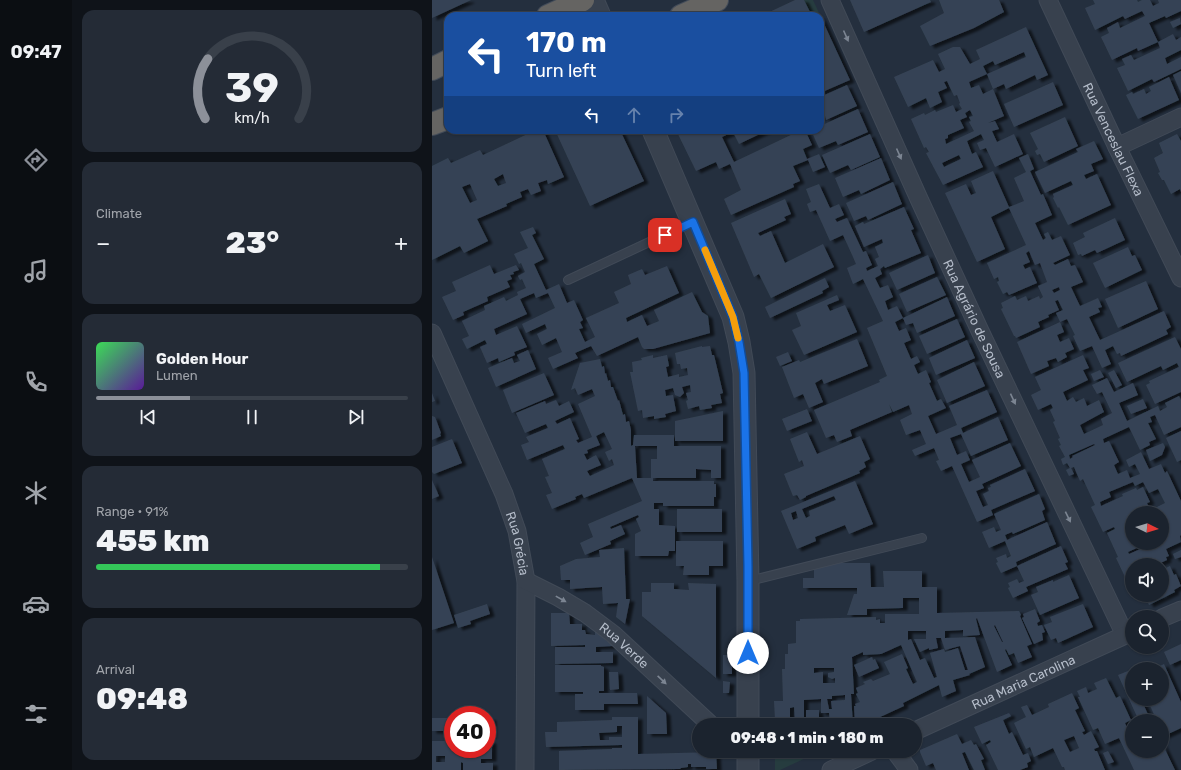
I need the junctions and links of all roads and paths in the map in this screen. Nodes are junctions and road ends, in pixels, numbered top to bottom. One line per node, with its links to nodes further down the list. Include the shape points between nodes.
1 (583, 0): 5 (highway)
2 (593, 0): 6 (street)
3 (830, 0): 23 (street, Rua Agrário de Sousa, one-way to 23, via 980,331)
4 (1048, 0): 13 (street, Rua Venceslau Flexa)
5 (557, 12)
6 (598, 12)
7 (444, 63): 8 (highway)
8 (432, 69)
9 (1181, 117): 13 (street)
10 (444, 120): 11 (highway)
11 (432, 124)
12 (655, 134): 14 (street)
13 (1118, 147): 15 (street, Rua Venceslau Flexa)
14 (693, 222): 16 (lane); 20 (street, via 733,317 744,373)
15 (1181, 278)
16 (568, 280)
17 (432, 333): 19 (street, Rua Grécia, via 504,494 516,531)
18 (922, 538): 20 (lane)
19 (526, 581): 25 (street, Rua Verde, one-way to 25, via 585,613 613,634); 31 (street, Rua Grécia)
20 (748, 581): 26 (street)
21 (1181, 610): 22 (street)
22 (1169, 615)
23 (1125, 626)
24 (1125, 636): 27 (street, Rua Maria Carolina)
25 (703, 718)
26 (748, 718)
27 (922, 728)
28 (748, 758): 32 (street)
29 (857, 758): 33 (street)
30 (900, 758): 34 (street)
31 (525, 770)
32 (748, 770)
33 (831, 770)
34 (909, 770)

